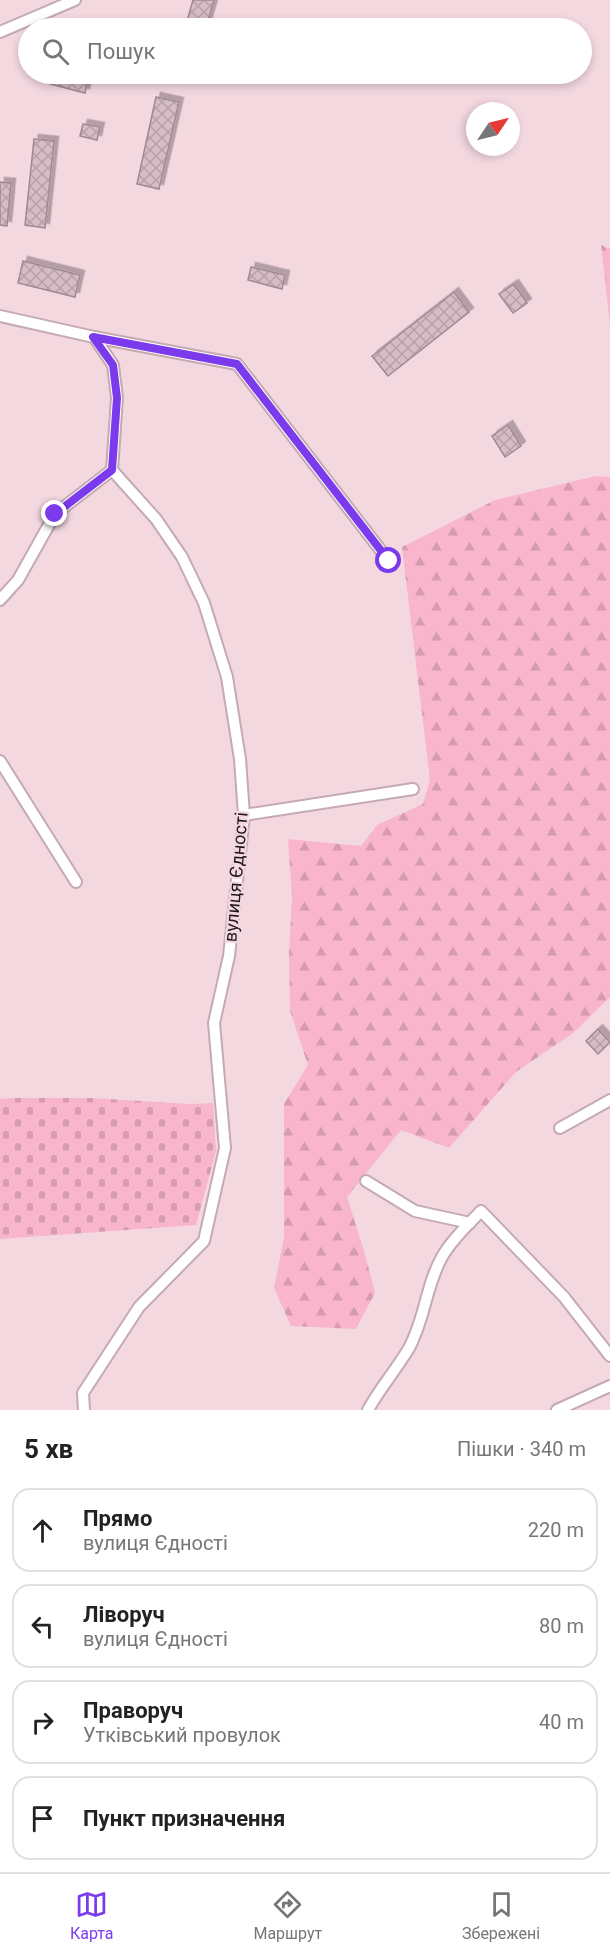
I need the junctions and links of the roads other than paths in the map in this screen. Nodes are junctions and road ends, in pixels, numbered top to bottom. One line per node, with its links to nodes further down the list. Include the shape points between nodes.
1 (75, 0): 2 (street)
2 (33, 18)
3 (18, 24): 4 (street)
4 (0, 32)
5 (0, 316): 6 (street)
6 (93, 337): 7 (street, via 113,365 117,398); 8 (street, via 237,364)
7 (112, 470): 9 (street, via 55,514 18,580); 12 (street, вулиця Єдності, via 156,519 182,557 204,603 227,677)
8 (389, 561)
9 (0, 600)
10 (0, 761): 13 (street)
11 (413, 789): 12 (street)
12 (244, 815): 21 (street, вулиця Єдності, via 229,956 214,1023 225,1148 204,1241 139,1307 83,1393)
13 (76, 882)
14 (610, 1100): 15 (street)
15 (560, 1128)
16 (366, 1181): 17 (street, via 415,1211)
17 (470, 1223): 18 (street, via 481,1211 564,1297); 22 (street, via 442,1257 409,1348)
18 (610, 1356)
19 (610, 1386): 20 (street)
20 (573, 1407): 23 (street)
21 (84, 1410)
22 (368, 1410)
23 (558, 1410)

